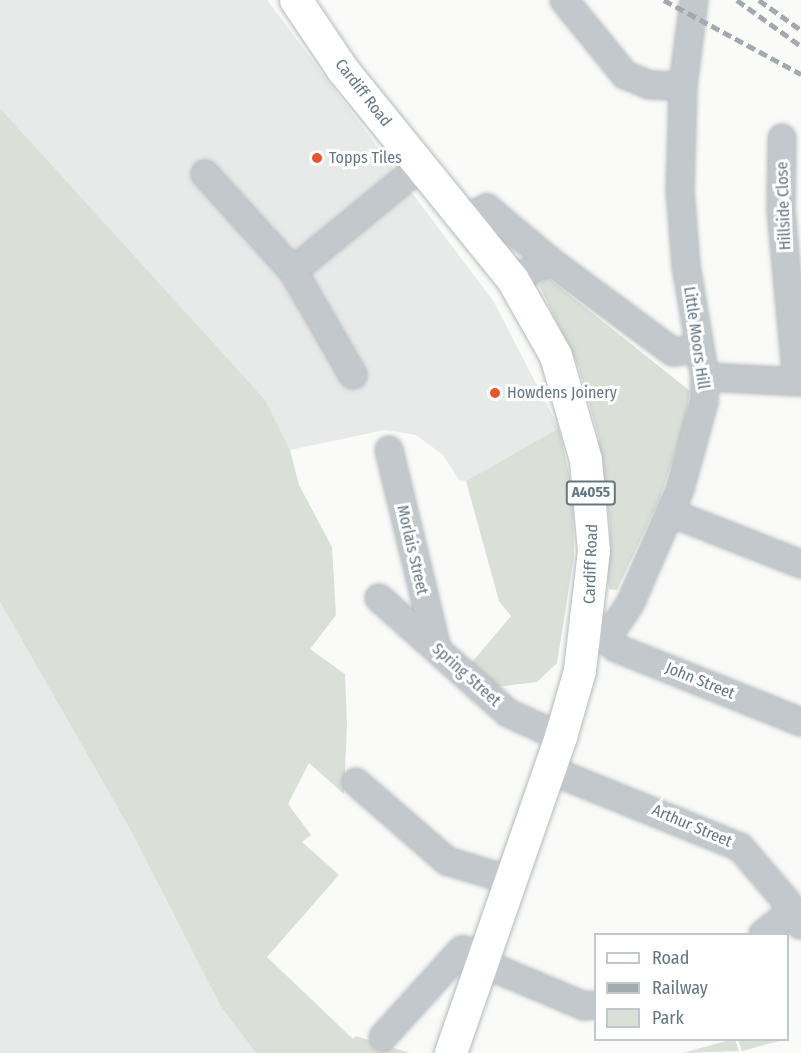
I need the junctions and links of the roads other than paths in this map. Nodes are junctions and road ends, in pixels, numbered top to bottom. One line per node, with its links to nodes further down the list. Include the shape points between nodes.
1 (296, 0): 6 (main road, Cardiff Road / A4055, via 343,70)
2 (564, 0): 4 (street, via 592,29 625,75 650,85)
3 (694, 0): 4 (street, Little Moors Hill)
4 (683, 86): 12 (street, Little Moors Hill, via 680,190 686,266)
5 (782, 138): 15 (street, Hillside Close, via 781,210)
6 (421, 166): 8 (main road, Cardiff Road / A4055); 10 (street)
7 (205, 174): 10 (street)
8 (465, 219): 9 (street, via 487,208); 11 (main road, Cardiff Road / A4055)
9 (550, 261): 11 (street); 12 (street, via 673,352)
10 (293, 272): 13 (street)
11 (513, 280): 20 (main road, Cardiff Road / A4055, via 556,356 586,459 594,551)
12 (699, 349): 14 (street, Little Moors Hill)
13 (353, 375)
14 (705, 377): 15 (street, Hillside Close); 17 (street, Little Moors Hill, via 696,441)
15 (799, 381)
16 (390, 450): 21 (street, Morlais Street)
17 (671, 513): 18 (street); 20 (street, Little Moors Hill, via 622,620)
18 (801, 564)
19 (379, 598): 21 (street, Spring Street)
20 (594, 636): 22 (street, John Street); 23 (main road, Cardiff Road / A4055)
21 (437, 649): 23 (street, Spring Street, via 508,713)
22 (801, 722)
23 (561, 737): 24 (main road, Cardiff Road / A4055)
24 (550, 770): 26 (main road, Cardiff Road / A4055); 27 (street, Arthur Street, via 740,846 787,902)
25 (356, 782): 26 (street, via 447,861)
26 (510, 880): 29 (main road, Cardiff Road / A4055)
27 (796, 919): 28 (street)
28 (765, 933)
29 (482, 958): 30 (street, via 578,1004); 31 (street, via 462,950); 32 (main road, Cardiff Road / A4055)
30 (594, 1005)
31 (383, 1037)
32 (451, 1053)

